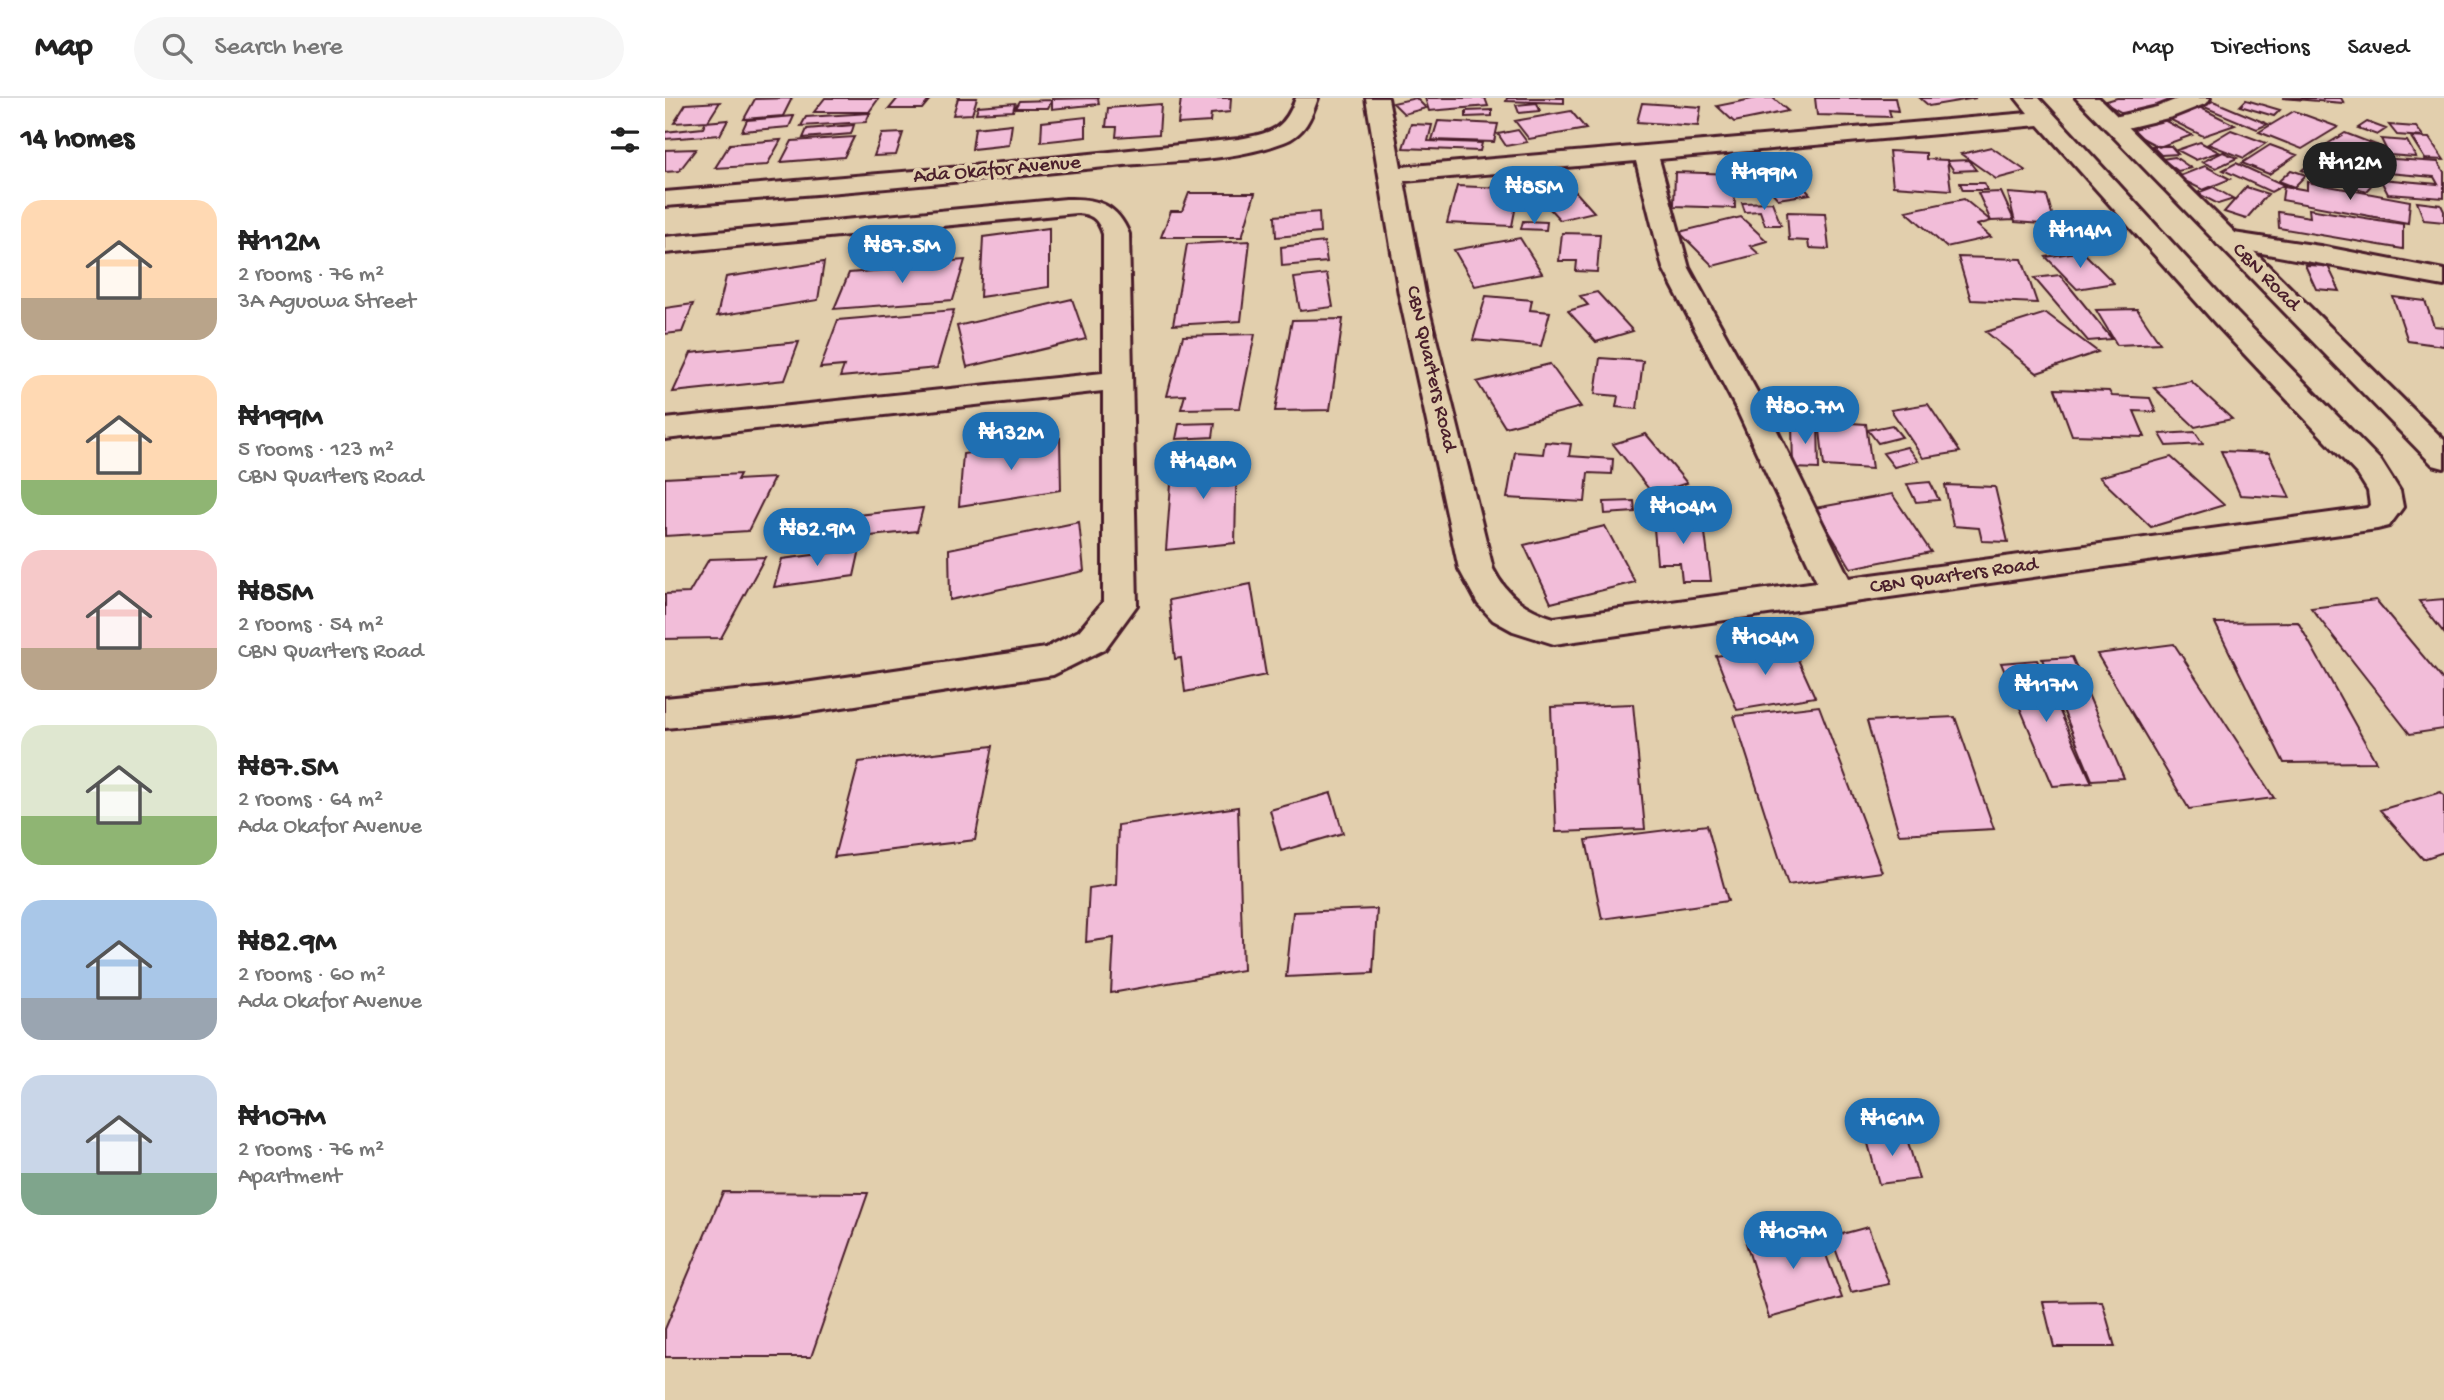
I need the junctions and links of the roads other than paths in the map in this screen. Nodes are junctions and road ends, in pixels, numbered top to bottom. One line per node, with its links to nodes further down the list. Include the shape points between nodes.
1 (1307, 98): 9 (street, Ada Okafor Avenue, via 1291,130 1266,140 986,173)
2 (1377, 98): 8 (street, CBN Quarters Road)
3 (2087, 98): 6 (street, CBN Road)
4 (2199, 98): 6 (street)
5 (2036, 108): 7 (street); 17 (street, CBN Quarters Road, via 2370,468 2384,491 2387,507 2377,518)
6 (2114, 124): 10 (street, CBN Road)
7 (1646, 153): 8 (street); 17 (street, via 1676,268 1753,412)
8 (1391, 175): 17 (street, CBN Quarters Road, via 1412,294 1476,569 1491,599 1518,620 1553,631)
9 (669, 198): 11 (street)
10 (2227, 240): 13 (street); 16 (street, CBN Road)
11 (693, 243): 12 (street); 14 (street, via 1066,206 1100,209 1111,219 1116,234)
12 (665, 245)
13 (2444, 278)
14 (1119, 380): 15 (street); 18 (street, via 1120,605 1092,640 1053,661 777,702)
15 (665, 429)
16 (2444, 458)
17 (1839, 593)
18 (665, 713)

